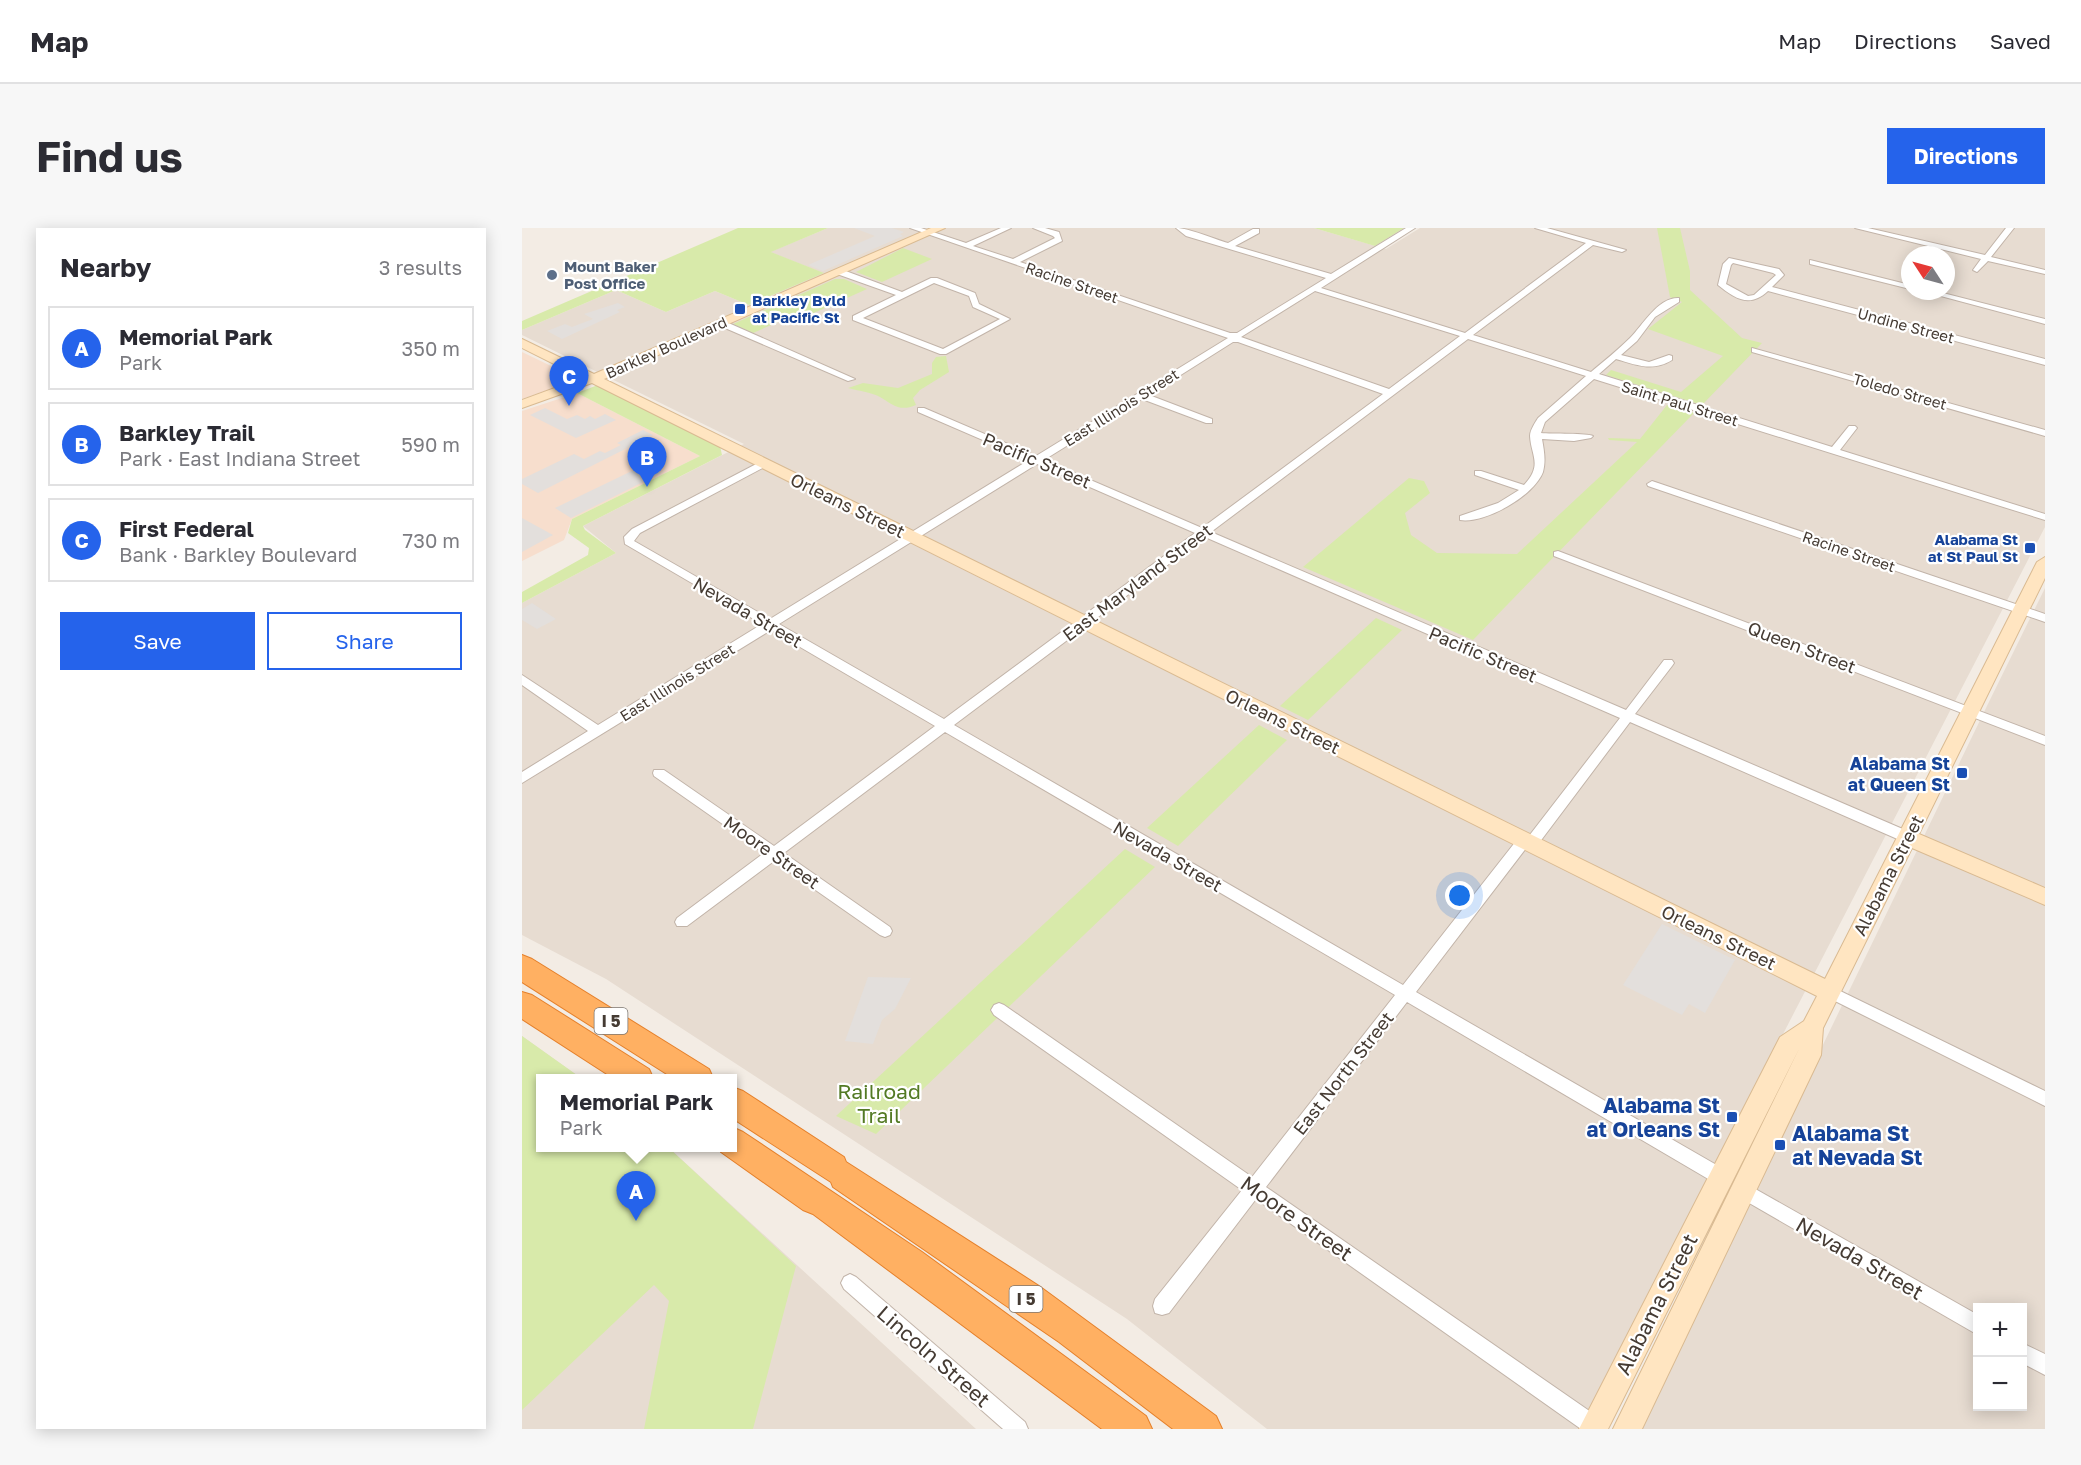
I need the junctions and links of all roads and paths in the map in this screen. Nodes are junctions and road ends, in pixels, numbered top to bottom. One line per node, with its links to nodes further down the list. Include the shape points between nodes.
1 (914, 228): 9 (street, Racine Street)
2 (1007, 228): 12 (street)
3 (1037, 228): 16 (street, via 1056,234 1059,239)
4 (1180, 228): 13 (street)
5 (1412, 228): 21 (street, East Illinois Street)
6 (1539, 228): 11 (street)
7 (1859, 228): 15 (street)
8 (2010, 228): 15 (street)
9 (934, 230): 12 (street, Racine Street); 19 (main road, Barkley Boulevard)
10 (1256, 231): 13 (street)
11 (1592, 242): 14 (street); 30 (street, East Maryland Street)
12 (967, 246): 16 (street, Racine Street)
13 (1229, 246): 21 (street)
14 (1622, 250)
15 (1986, 258): 18 (street); 20 (street)
16 (1012, 262): 31 (street, Racine Street)
17 (1813, 262): 22 (street)
18 (1977, 270)
19 (840, 272): 25 (street); 29 (main road, Barkley Boulevard)
20 (2045, 272)
21 (1332, 277): 23 (street, East Illinois Street)
22 (1901, 285)
23 (1314, 288): 30 (street, Saint Paul Street); 31 (street, East Illinois Street)
24 (1766, 288): 24 (street, via 1780,275 1732,260 1727,264 1722,285 1747,299 1757,297); 36 (street, Undine Street)
25 (902, 295): 25 (street, via 856,318 943,352 1006,319 976,305 972,295 934,280)
26 (1955, 298): 28 (street)
27 (1676, 300): 34 (street, via 1652,315 1637,336)
28 (2045, 321)
29 (721, 323): 38 (main road, Barkley Boulevard); 39 (street)
30 (1467, 336): 37 (street, Saint Paul Street); 40 (street, East Maryland Street)
31 (1234, 337): 40 (street, Racine Street); 41 (street, East Illinois Street)
32 (522, 343): 38 (main road, Orleans Street)
33 (1755, 350): 46 (street, Toledo Street)
34 (1614, 356): 35 (street, via 1651,365); 37 (street)
35 (1670, 358)
36 (2045, 362)
37 (1592, 375): 47 (street, via 1541,420); 49 (street, Saint Paul Street)
38 (594, 379): 42 (main road, Barkley Boulevard); 51 (main road, Orleans Street)
39 (851, 379)
40 (1390, 393): 57 (street, East Maryland Street)
41 (1141, 395): 44 (street); 50 (street, East Illinois Street)
42 (522, 404)
43 (921, 410): 50 (street, Pacific Street)
44 (1209, 421)
45 (1852, 428): 49 (street)
46 (2045, 433)
47 (1536, 436): 48 (street); 54 (street, via 1539,466)
48 (1588, 436)
49 (1834, 451): 55 (street, Saint Paul Street)
50 (1036, 460): 57 (street, Pacific Street); 58 (street, East Illinois Street)
51 (765, 463): 58 (main road, Orleans Street); 64 (street, Nevada Street, via 629,537 631,545)
52 (1478, 473): 54 (street)
53 (1652, 484): 61 (street, Racine Street)
54 (1526, 489): 56 (street, via 1505,504)
55 (2045, 517)
56 (1464, 518)
57 (1203, 532): 63 (street, East Maryland Street); 68 (street, Pacific Street)
58 (912, 536): 63 (main road, Orleans Street); 64 (street, East Illinois Street)
59 (1558, 554): 67 (street, Queen Street)
60 (2045, 562): 61 (main road, Alabama Street)
61 (2021, 610): 62 (street, Racine Street); 67 (main road, Alabama Street)
62 (2045, 618)
63 (1084, 622): 69 (street, East Maryland Street); 75 (main road, Orleans Street)
64 (769, 625): 69 (street, Nevada Street); 70 (street, East Illinois Street)
65 (1668, 663): 68 (street, East North Street)
66 (522, 679): 70 (street)
67 (1970, 712): 71 (street, Queen Street); 74 (main road, Alabama Street)
68 (1628, 716): 74 (street, Pacific Street); 75 (street, East North Street)
69 (944, 726): 76 (street, East Maryland Street); 82 (street, Nevada Street)
70 (597, 731): 73 (street, East Illinois Street)
71 (2045, 741)
72 (659, 773): 76 (street, Moore Street)
73 (522, 778)
74 (1907, 837): 77 (main road, Pacific Street); 81 (main road, Alabama Street)
75 (1528, 842): 81 (main road, Orleans Street); 82 (street, East North Street)
76 (774, 853): 78 (street, East Maryland Street); 79 (street, Moore Street)
77 (2045, 897)
78 (682, 922)
79 (885, 931)
80 (522, 967): 87 (highway, I 5)
81 (1830, 992): 85 (main road, Alabama Street); 88 (street, Orleans Street)
82 (1405, 994): 91 (street, Nevada Street); 92 (street, East North Street)
83 (522, 1005): 86 (highway, I 5)
84 (999, 1010): 92 (street, Moore Street)
85 (1812, 1028): 91 (main road, Alabama Street, via 1788,1044); 93 (main road, Alabama Street, via 1810,1055)
86 (632, 1074)
87 (692, 1074)
88 (2045, 1099)
89 (737, 1104): 102 (highway, I 5, via 984,1269)
90 (737, 1145): 101 (highway, I 5, via 910,1264)
91 (1720, 1177): 99 (main road, Alabama Street)
92 (1254, 1188): 95 (street, East North Street); 99 (street, Moore Street)
93 (1743, 1190): 96 (street, Nevada Street); 103 (main road, Alabama Street)
94 (850, 1283): 100 (street, Lincoln Street)
95 (1162, 1306)
96 (1973, 1324)
97 (2027, 1355): 98 (street)
98 (2045, 1365)
99 (1594, 1428)
100 (1018, 1429)
101 (1133, 1429)
102 (1203, 1429)
103 (1627, 1429)

